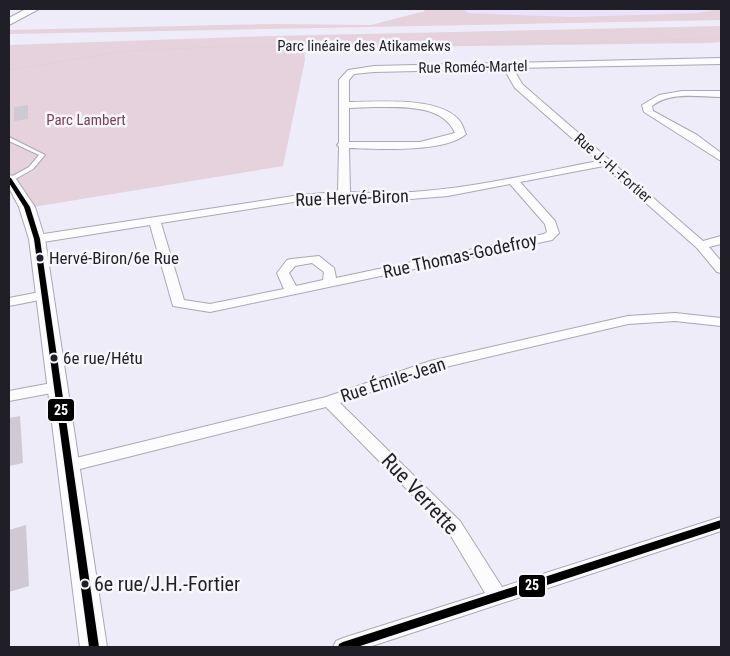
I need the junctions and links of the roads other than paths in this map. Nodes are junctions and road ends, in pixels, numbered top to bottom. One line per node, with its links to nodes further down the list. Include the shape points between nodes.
1 (26, 9): 3 (street)
2 (34, 9): 4 (street)
3 (9, 17)
4 (9, 22)
5 (721, 61): 6 (street, Rue Roméo-Martel)
6 (507, 66): 8 (street, Rue Roméo-Martel, via 351,72 344,80); 12 (street, Rue J.-H.-Fortier, via 518,86)
7 (721, 94): 11 (street, via 676,95 658,98 646,105 649,112 693,137)
8 (344, 105): 10 (street, Rue Roméo-Martel); 10 (street, via 428,106 450,114 461,134 452,139 397,147)
9 (9, 139): 13 (lane, via 42,155 31,168)
10 (342, 145): 15 (street, Rue Roméo-Martel)
11 (721, 158)
12 (607, 162): 14 (street, Rue Hervé-Biron); 19 (street, Rue J.-H.-Fortier)
13 (9, 179): 17 (street, via 22,195)
14 (513, 181): 15 (street, Rue Hervé-Biron, via 448,193 386,198); 21 (street, Rue Thomas-Godefroy, via 551,223 553,233 548,237)
15 (344, 195): 16 (street, Rue Hervé-Biron, via 300,198)
16 (156, 221): 17 (street, Rue Hervé-Biron); 22 (street, Rue Thomas-Godefroy, via 178,302 210,308)
17 (37, 239): 23 (street)
18 (721, 240): 19 (street)
19 (701, 245): 20 (street, Rue J.-H.-Fortier)
20 (721, 269)
21 (330, 284): 22 (street, Rue Thomas-Godefroy); 22 (street, via 330,271 315,259 290,263 283,273)
22 (292, 292)
23 (44, 295): 24 (street); 26 (street)
24 (9, 302)
25 (721, 322): 28 (street, Rue Émile-Jean, via 675,317 628,320 430,366)
26 (57, 387): 27 (street); 29 (street)
27 (9, 396)
28 (329, 400): 29 (street, Rue Émile-Jean); 31 (street, Rue Verrette, via 454,526)
29 (68, 466): 32 (street)
30 (721, 524): 31 (street)
31 (498, 597): 33 (street)
32 (94, 647)
33 (343, 647)

